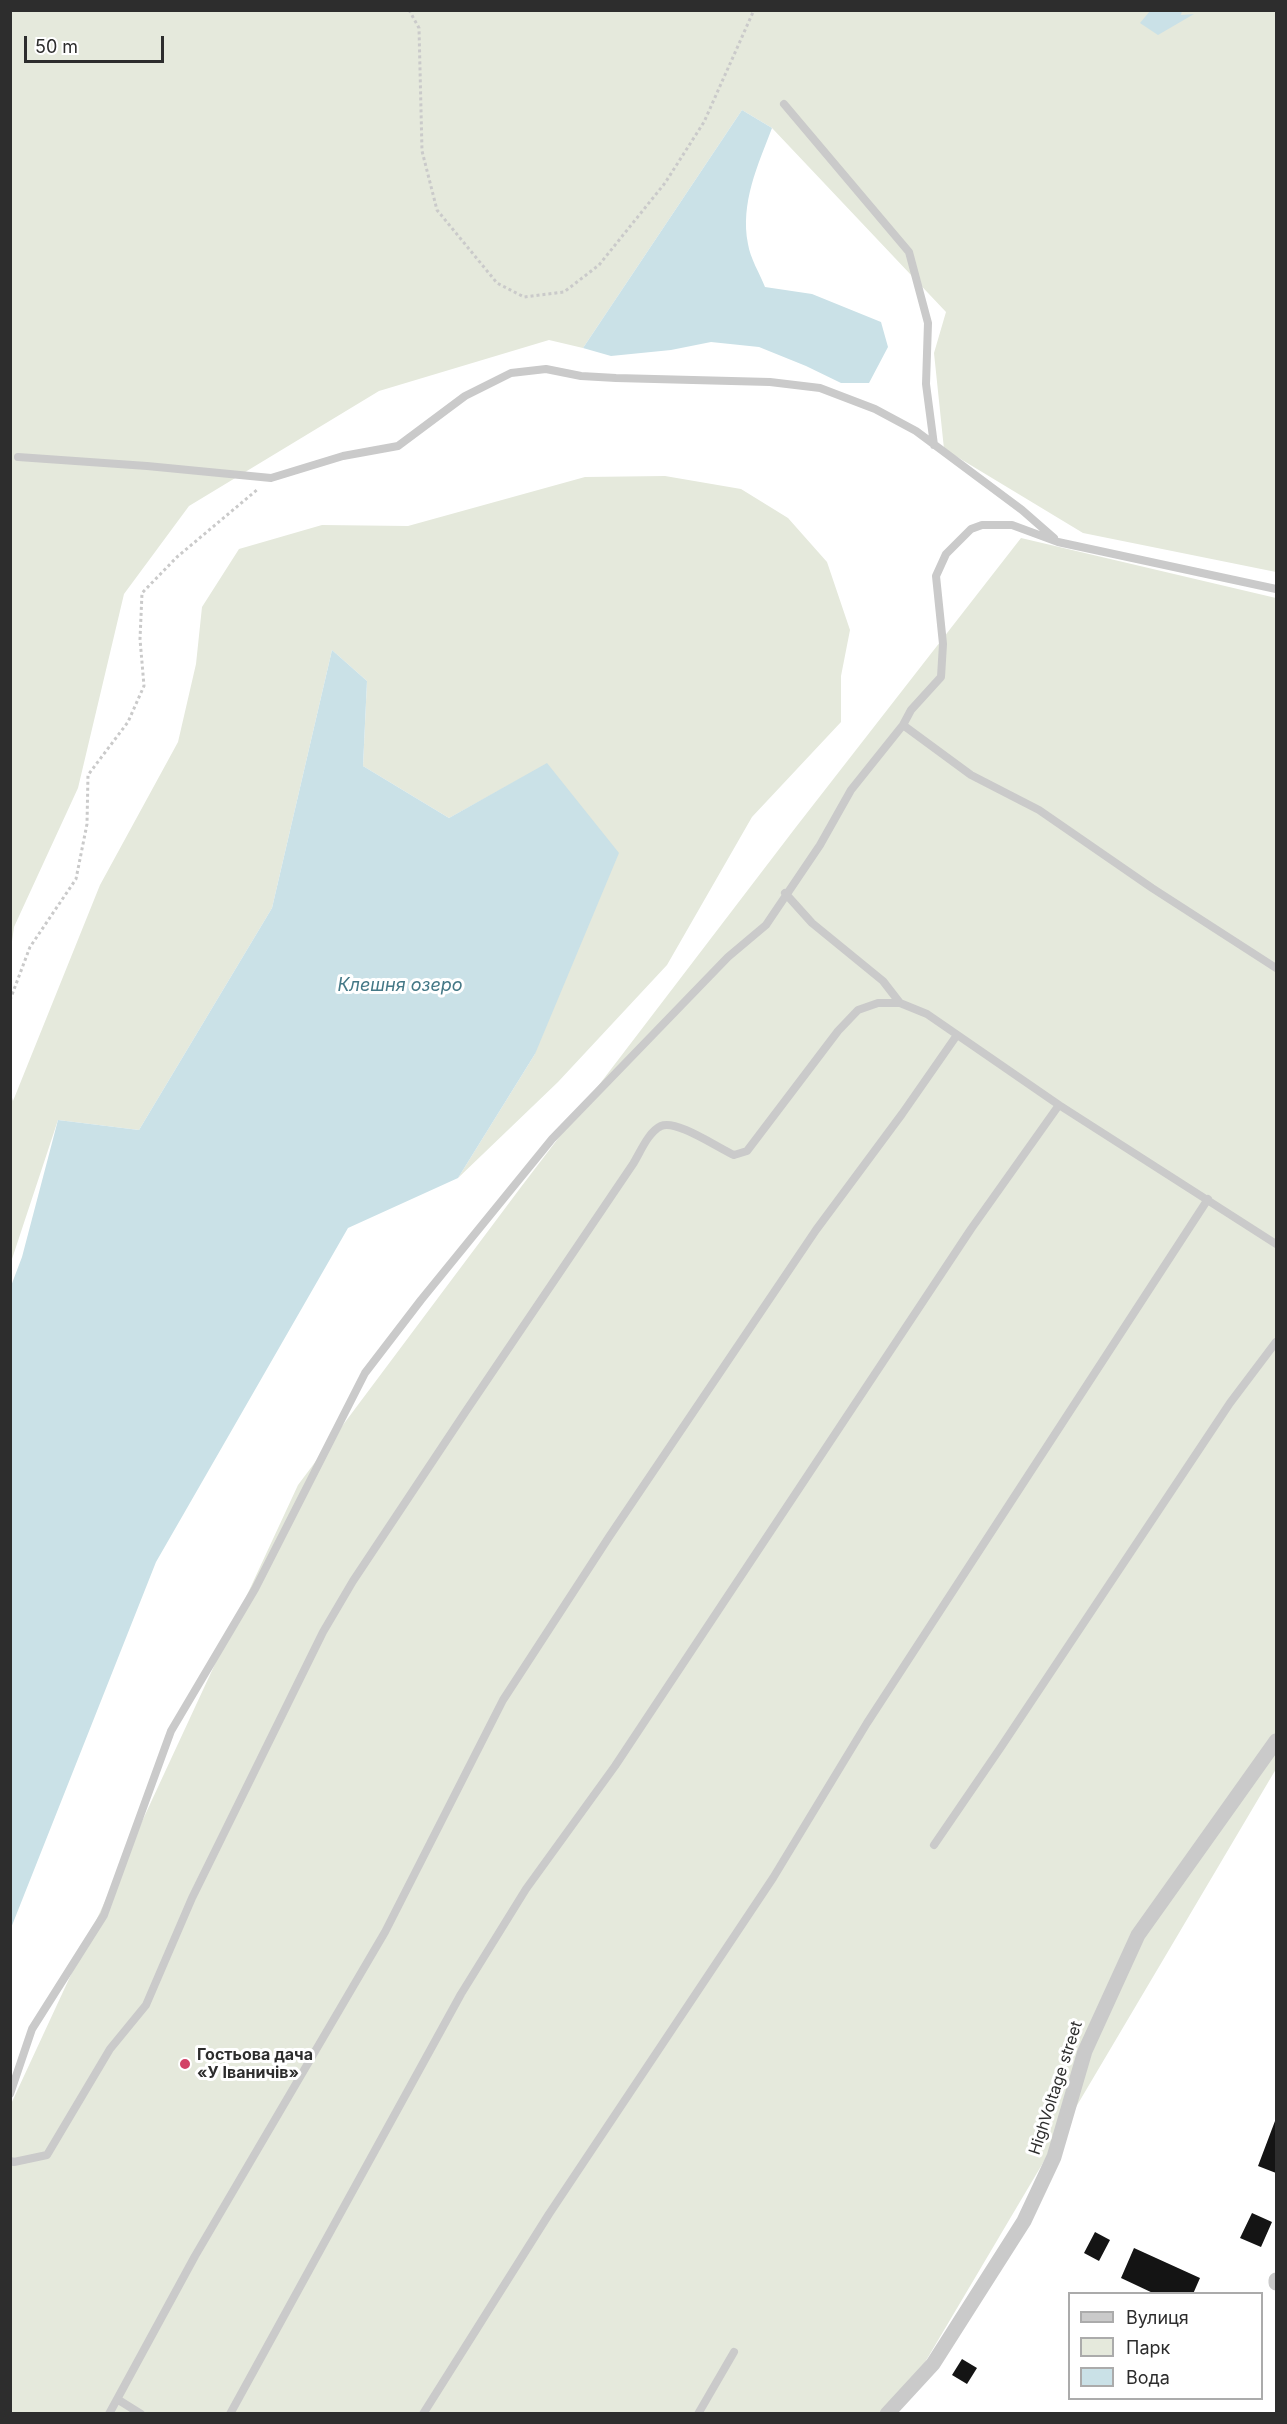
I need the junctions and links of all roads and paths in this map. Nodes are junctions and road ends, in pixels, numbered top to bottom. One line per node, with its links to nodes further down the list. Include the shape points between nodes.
1 (409, 10): 2 (path, via 419,28 422,151 437,210 497,284 524,297 564,292 599,265 665,183 704,122)
2 (754, 10)
3 (784, 104): 4 (lane, via 909,252 927,322 927,384)
4 (934, 445): 6 (lane, via 875,409 820,388 770,382 581,376 546,369 511,373 465,396 398,446 343,456); 7 (lane, via 1023,510)
5 (18, 457): 6 (lane)
6 (271, 478): 12 (path, via 177,557 142,593 144,686 128,722 88,775 87,824 76,879 30,947)
7 (1058, 542): 8 (lane); 9 (lane, via 1012,525 982,525 971,529 946,554 936,576 943,644 941,677 911,710)
8 (1276, 589)
9 (903, 725): 10 (lane, via 851,790 820,845); 11 (lane, via 971,775 1039,810)
10 (785, 893): 13 (lane, via 812,923 883,981); 21 (lane, via 766,925 728,957 552,1139 365,1373 255,1589 171,1731 104,1915 32,2029)
11 (1276, 968)
12 (10, 1000)
13 (900, 1003): 14 (lane, via 927,1014); 22 (lane, via 858,1010 747,1151 734,1155 671,1125 661,1126 649,1138 359,1571 323,1632 192,1898 146,2005 110,2049 47,2155)
14 (957, 1035): 15 (lane); 24 (lane, via 810,1240 503,1700 385,1932 195,2256)
15 (1059, 1105): 16 (lane); 27 (lane, via 971,1229 615,1766 526,1889 461,1994)
16 (1208, 1199): 17 (lane); 28 (lane, via 867,1723 773,1878 549,2214)
17 (1276, 1244)
18 (1276, 1342): 20 (lane, via 1223,1413)
19 (1276, 1742): 30 (street, HighVoltage street, via 1138,1935 1085,2051 1054,2157 1024,2221 933,2364)
20 (934, 1845)
21 (10, 2094)
22 (10, 2161)
23 (734, 2352): 29 (lane)
24 (117, 2399): 25 (lane); 26 (lane)
25 (109, 2414)
26 (141, 2414)
27 (230, 2414)
28 (423, 2414)
29 (698, 2414)
30 (887, 2414)

